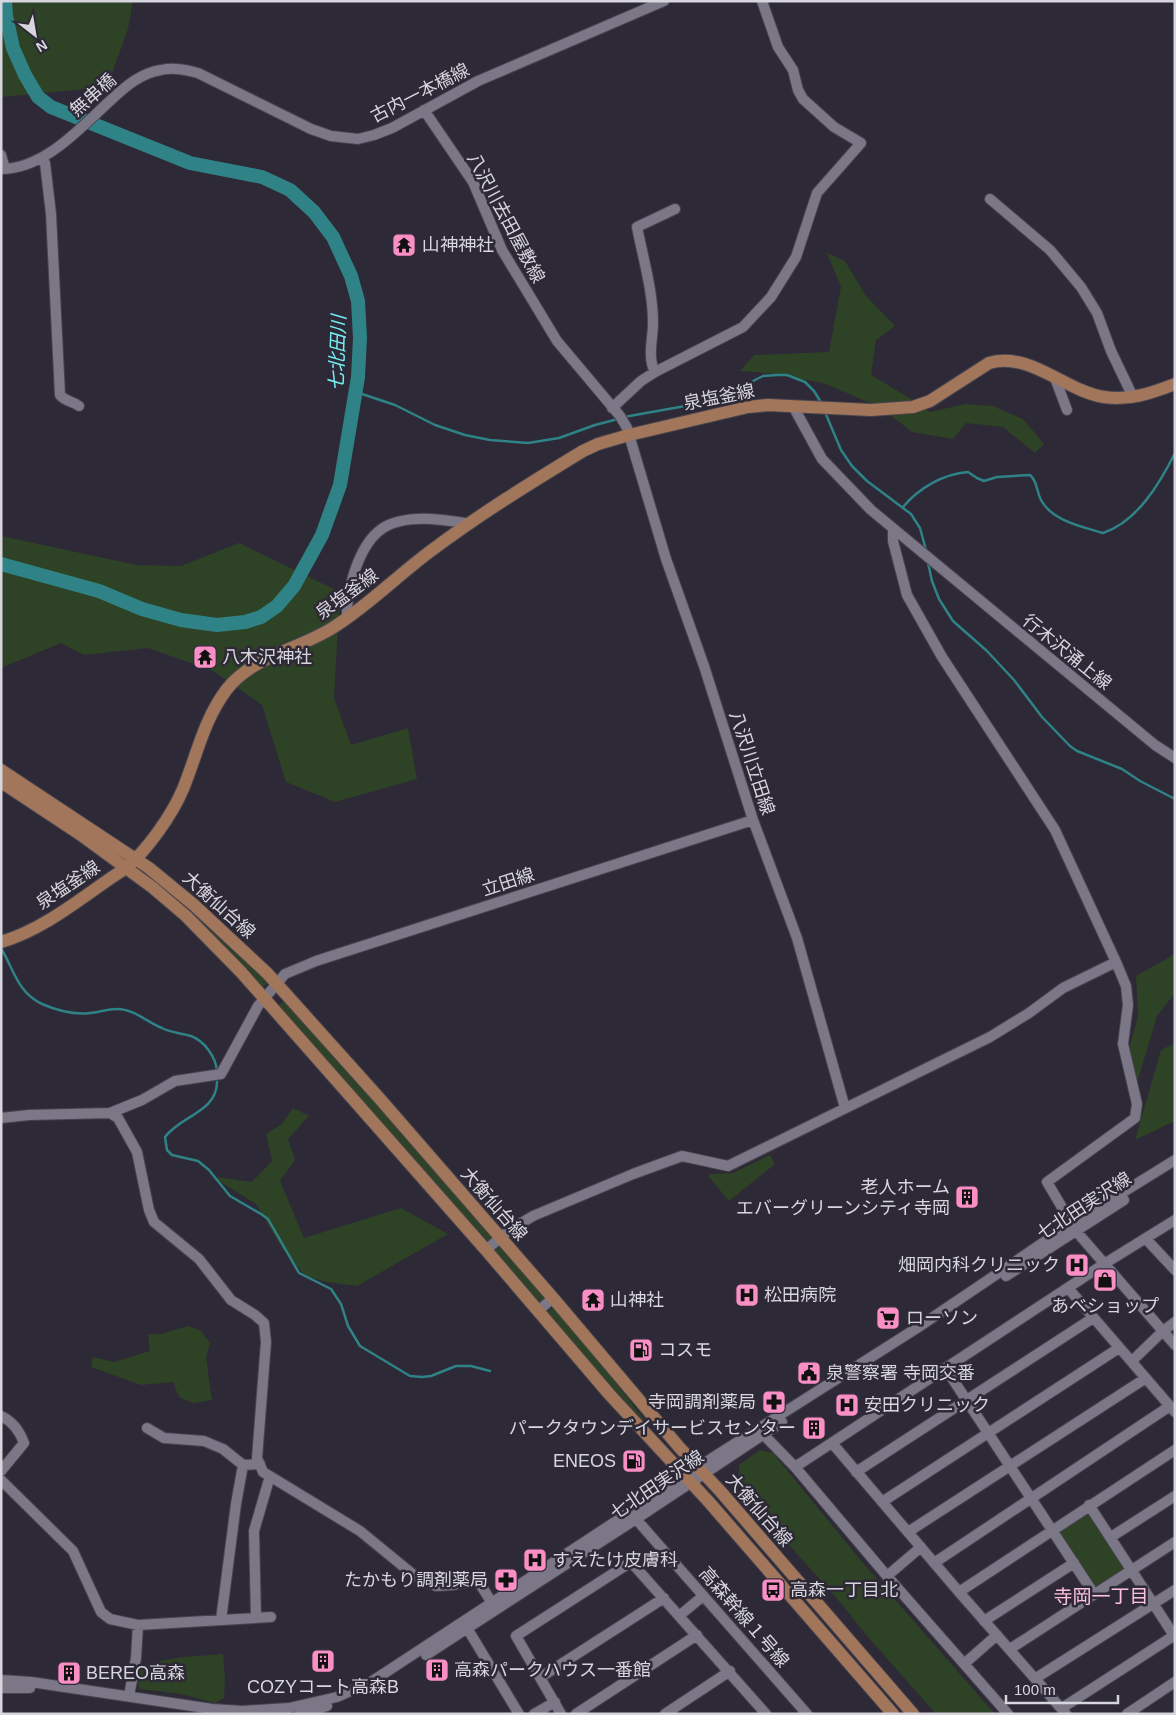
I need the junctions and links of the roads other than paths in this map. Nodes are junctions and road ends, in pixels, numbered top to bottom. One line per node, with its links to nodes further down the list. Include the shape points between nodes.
1 (664, 1): 4 (street, 古内一本橋線, via 478,81)
2 (762, 1): 10 (street, via 778,47 793,70 803,98 834,126 861,143 817,193 796,257 771,297 742,327)
3 (132, 82): 4 (street, 古内一本橋線, via 162,69 185,69 311,129 345,139 374,135); 6 (street, 無串橋)
4 (424, 110): 16 (street, 八沢川去田屋敷線, via 473,182 502,250 557,341)
5 (1, 155): 7 (street)
6 (42, 158): 7 (street, via 23,166); 14 (street, via 51,214 60,395)
7 (3, 169)
8 (990, 199): 13 (street, via 1050,250 1081,287 1096,313)
9 (675, 209): 10 (street, via 637,227 649,286 653,322 652,365)
10 (655, 372): 16 (street, via 641,381)
11 (1055, 378): 13 (main road, via 1092,395); 15 (main road, 泉塩釜線, via 1022,363 999,360 989,363 930,401 913,407 871,410); 17 (street)
12 (1175, 384): 13 (main road)
13 (1133, 398)
14 (79, 406)
15 (793, 406): 18 (main road, 泉塩釜線, via 748,407); 20 (street, 行木沢涌上線, via 822,459)
16 (614, 409): 18 (street, 八沢川去田屋敷線)
17 (1068, 410)
18 (628, 431): 19 (main road, 泉塩釜線, via 583,451); 25 (street, 八沢川立田線, via 666,559)
19 (469, 524): 21 (main road, 泉塩釜線); 21 (street, via 405,519 389,524 374,535 361,553 352,580)
20 (893, 528): 22 (street, 行木沢涌上線, via 1155,745); 29 (street, via 893,541 907,595 942,657 1055,830)
21 (347, 618): 26 (main road, 泉塩釜線, via 313,639 263,661 228,688 204,729 182,791)
22 (1175, 758)
23 (1, 770): 26 (main road, 大衡仙台線)
24 (1, 782): 27 (main road, 大衡仙台線, via 81,834)
25 (753, 820): 30 (street, 立田線, via 316,961 290,971); 32 (street, 八沢川立田線, via 797,938)
26 (137, 859): 27 (main road, 泉塩釜線); 30 (main road, 大衡仙台線, via 194,905)
27 (126, 868): 28 (main road, 泉塩釜線, via 34,929); 31 (main road, 大衡仙台線, via 186,916)
28 (1, 942)
29 (1116, 962): 32 (street, via 1064,988 990,1037); 38 (street, via 1126,986 1128,1005 1123,1044 1137,1104 1136,1118 1046,1182)
30 (277, 983): 31 (street, 立田線); 39 (main road, 大衡仙台線)
31 (264, 998): 33 (street, 立田線, via 221,1074 174,1081 142,1100); 41 (main road, 大衡仙台線)
32 (845, 1108): 39 (street, via 728,1166 682,1156 533,1216)
33 (110, 1113): 34 (street); 63 (street, via 118,1118 137,1152 148,1210 154,1222 199,1260 231,1300 264,1323 266,1342 257,1458)
34 (1, 1118)
35 (1175, 1160): 38 (street)
36 (1175, 1167): 38 (street, 七北田実沢線)
37 (1175, 1220): 40 (street)
38 (1073, 1228): 42 (street); 59 (street)
39 (500, 1237): 41 (street); 45 (main road, 大衡仙台線)
40 (1146, 1239): 42 (street); 43 (street)
41 (486, 1250): 46 (main road, 大衡仙台線)
42 (1104, 1264): 44 (street); 49 (street)
43 (1175, 1269)
44 (1068, 1288): 47 (street); 53 (street)
45 (553, 1298): 46 (street); 68 (main road, 大衡仙台線)
46 (538, 1311): 72 (main road, 大衡仙台線)
47 (1093, 1318): 51 (street); 55 (street)
48 (1175, 1322): 49 (street)
49 (1163, 1331): 50 (street); 52 (street)
50 (1175, 1345)
51 (1119, 1348): 52 (street); 60 (street)
52 (1132, 1361): 54 (street)
53 (946, 1369): 55 (street); 61 (street)
54 (1146, 1378): 56 (street); 65 (street)
55 (968, 1400): 60 (street); 69 (street)
56 (1172, 1409): 74 (street)
57 (1, 1416): 67 (street, via 20,1433 24,1443)
58 (147, 1428): 64 (street, via 164,1438 204,1441 217,1446)
59 (761, 1432): 66 (street); 68 (street)
60 (990, 1433): 65 (street); 75 (street)
61 (832, 1443): 66 (street); 69 (street)
62 (1175, 1450): 76 (street)
63 (260, 1464): 64 (street); 70 (street)
64 (243, 1465): 97 (street)
65 (1010, 1466): 74 (street); 79 (street)
66 (795, 1467): 86 (street)
67 (1, 1471)
68 (701, 1471): 72 (street); 126 (main road, 大衡仙台線)
69 (856, 1472): 75 (street)
70 (270, 1476): 92 (street, via 360,1531 415,1576 436,1586 472,1581 480,1584); 96 (street, via 254,1531)
71 (1, 1480): 99 (street, via 73,1551 101,1612 110,1619)
72 (689, 1480): 77 (street, 七北田実沢線); 92 (street); 125 (main road, 大衡仙台線)
73 (1175, 1496): 80 (street)
74 (1032, 1498): 78 (street); 83 (street)
75 (882, 1502): 79 (street)
76 (1089, 1505): 78 (street); 80 (street)
77 (636, 1519): 90 (street, 高森幹線１号線); 100 (street, 七北田実沢線)
78 (1052, 1530): 84 (street); 88 (street)
79 (908, 1532): 82 (street)
80 (1111, 1537): 85 (street)
81 (1175, 1542): 85 (street)
82 (920, 1547): 83 (street); 86 (street)
83 (934, 1563): 88 (street)
84 (1074, 1563): 89 (street); 98 (street)
85 (1131, 1570): 89 (street); 93 (street)
86 (887, 1576): 105 (street)
87 (1175, 1590): 93 (street)
88 (959, 1592): 98 (street)
89 (1094, 1594): 104 (street)
90 (703, 1596): 94 (street); 124 (street, 高森幹線１号線)
91 (664, 1598): 94 (street); 107 (street); 107 (street, via 631,1562 516,1636)
92 (492, 1603): 100 (street)
93 (1152, 1604): 103 (street); 108 (street)
94 (679, 1616): 101 (street)
95 (271, 1617): 96 (street)
96 (256, 1618): 97 (street)
97 (222, 1620): 99 (street)
98 (984, 1621): 102 (street)
99 (138, 1625): 112 (street)
100 (465, 1625): 114 (street, via 371,1682 337,1697); 118 (street, 七北田実沢線, via 374,1687); 119 (street)
101 (697, 1635): 106 (street); 122 (street)
102 (996, 1635): 104 (street); 105 (street)
103 (1174, 1636): 115 (street)
104 (1010, 1649): 108 (street)
105 (964, 1664): 127 (street)
106 (730, 1671): 116 (street); 123 (street)
107 (541, 1677): 113 (street)
108 (1036, 1678): 115 (street)
109 (1, 1680): 112 (street)
110 (1175, 1682): 128 (street)
111 (1, 1688): 117 (street, via 32,1688)
112 (129, 1696): 114 (street, via 242,1712)
113 (554, 1702): 120 (street); 121 (street)
114 (289, 1711)
115 (1064, 1711)
116 (762, 1712)
117 (201, 1714)
118 (300, 1714)
119 (520, 1714)
120 (534, 1714)
121 (561, 1714)
122 (576, 1714)
123 (665, 1714)
124 (807, 1714)
125 (893, 1714)
126 (913, 1714)
127 (1008, 1714)
128 (1127, 1714)

